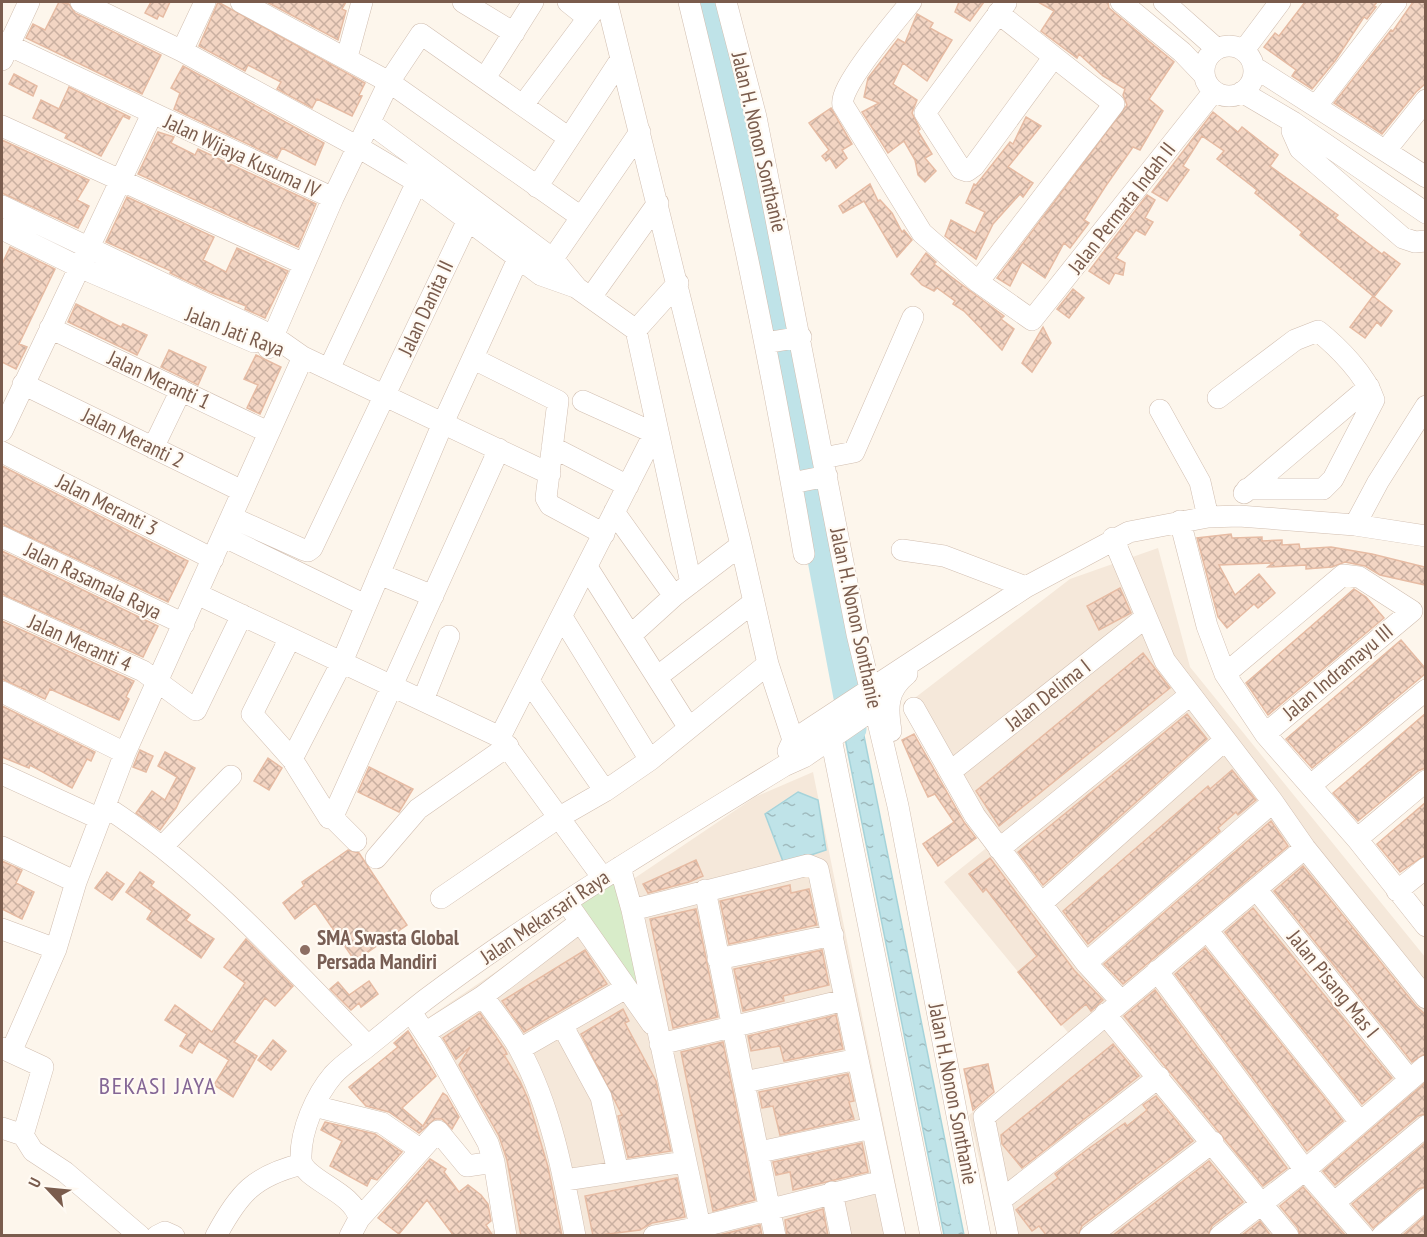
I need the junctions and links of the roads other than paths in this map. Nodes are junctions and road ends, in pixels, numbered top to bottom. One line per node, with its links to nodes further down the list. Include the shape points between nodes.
1 (29, 2): 21 (street)
2 (81, 2): 23 (street)
3 (205, 2): 23 (street)
4 (241, 2): 24 (street)
5 (362, 2): 24 (street)
6 (463, 2): 20 (street)
7 (533, 2): 20 (street)
8 (568, 2): 19 (street)
9 (607, 2): 27 (street)
10 (689, 2): 67 (street)
11 (726, 2): 65 (street, Jalan H. Nonon Sonthanie, via 756,117)
12 (911, 2): 59 (street, via 841,100 922,233)
13 (1121, 2): 30 (street, via 1182,52)
14 (1164, 2): 18 (street)
15 (1280, 2): 26 (street)
16 (1396, 2): 34 (street)
17 (1002, 7): 25 (street); 25 (street, via 925,113 961,169 967,171 974,166)
18 (1187, 8): 22 (street)
19 (594, 10): 33 (street)
20 (514, 33): 28 (street)
21 (4, 49): 35 (street, Jalan Wijaya Kusuma IV)
22 (1216, 49): 26 (street, via 1226,45); 30 (street, via 1209,56)
23 (182, 51): 41 (street)
24 (347, 57): 29 (street)
25 (1053, 58): 59 (street, via 1113,101 1113,108)
26 (1249, 58): 31 (street, via 1254,77); 34 (street)
27 (621, 59): 39 (street); 40 (street)
28 (485, 78): 29 (street, via 421,34); 33 (street)
29 (389, 82): 37 (street); 46 (street)
30 (1209, 83): 31 (street, via 1233,96); 59 (street, Jalan Permata Indah II, via 1036,317 1028,319)
31 (1242, 92): 36 (street)
32 (1425, 100): 42 (street)
33 (523, 105): 40 (street)
34 (1317, 105): 42 (street)
35 (152, 114): 44 (street); 47 (street, Jalan Wijaya Kusuma IV)
36 (1293, 122): 50 (street); 54 (street, via 1292,131 1300,149 1403,238)
37 (370, 123): 41 (street); 58 (street)
38 (2, 126): 44 (street)
39 (639, 132): 48 (street); 51 (street)
40 (569, 138): 46 (street)
41 (358, 147): 45 (street); 47 (street)
42 (1386, 150): 43 (street)
43 (1425, 177)
44 (120, 180): 55 (street); 57 (street)
45 (417, 182): 52 (street); 70 (street)
46 (537, 187): 51 (street)
47 (333, 198): 57 (street)
48 (658, 203): 60 (street); 61 (street)
49 (2, 206): 55 (street)
50 (1425, 213)
51 (581, 217): 58 (street)
52 (468, 220): 56 (street); 74 (street, Jalan Danita II)
53 (3, 234): 55 (street)
54 (1425, 241)
55 (84, 258): 63 (street); 66 (street, Jalan Jati Raya)
56 (518, 258): 58 (street); 69 (street)
57 (304, 264): 66 (street)
58 (547, 267): 61 (street)
59 (978, 282)
60 (678, 283): 64 (street); 103 (street)
61 (584, 292): 64 (street)
62 (913, 317): 87 (street, via 854,452)
63 (50, 328): 71 (street); 73 (street, Jalan Meranti 1)
64 (636, 330): 81 (street)
65 (796, 338): 67 (street); 87 (street, Jalan H. Nonon Sonthanie)
66 (270, 342): 68 (street, Jalan Jati Raya)
67 (767, 343): 89 (street)
68 (303, 357): 70 (street, Jalan Jati Raya); 82 (street)
69 (474, 359): 79 (street); 83 (street, via 558,401)
70 (329, 369): 74 (street, Jalan Jati Raya)
71 (23, 384): 80 (street); 84 (street, Jalan Meranti 2)
72 (1370, 387): 75 (street, via 1318,331 1295,340); 91 (street); 91 (street, via 1374,404 1333,479 1323,489)
73 (181, 390): 82 (street, Jalan Meranti 1); 84 (street)
74 (385, 395): 79 (street, Jalan Jati Raya); 98 (street, Jalan Danita II, via 308,551)
75 (1218, 398)
76 (583, 401): 81 (street)
77 (1425, 406): 97 (street)
78 (1160, 410): 95 (street, via 1200,482)
79 (443, 423): 85 (street, Jalan Jati Raya); 108 (street)
80 (2, 431)
81 (655, 431): 90 (street); 110 (street)
82 (268, 432): 92 (street)
83 (552, 447): 88 (street); 90 (street)
84 (153, 448): 92 (street, Jalan Meranti 2)
85 (499, 450): 88 (street, Jalan Jati Raya); 112 (street)
86 (2, 452): 106 (street, Jalan Meranti 3)
87 (822, 471): 89 (street); 135 (street, Jalan H. Nonon Sonthanie)
88 (550, 474): 99 (street, via 546,498 550,505)
89 (794, 483): 105 (street)
90 (628, 486): 93 (street)
91 (1246, 489): 94 (street)
92 (242, 491): 98 (street)
93 (614, 512): 99 (street); 110 (street)
94 (1239, 516): 95 (street); 97 (street)
95 (1208, 517): 96 (street)
96 (1171, 523): 100 (street); 126 (street)
97 (1355, 525): 101 (street)
98 (227, 526): 106 (street); 114 (street)
99 (604, 534): 107 (street)
100 (1121, 535): 109 (street); 118 (street)
101 (1425, 536)
102 (2, 537): 119 (street, Jalan Rasamala Raya)
103 (741, 544): 110 (street); 113 (street)
104 (902, 550): 109 (street, via 944,556)
105 (804, 554)
106 (213, 559): 111 (street)
107 (587, 567): 117 (street); 120 (street)
108 (379, 574): 112 (street); 114 (street)
109 (1026, 587): 123 (street)
110 (683, 590): 120 (street)
111 (197, 594): 116 (street); 119 (street)
112 (433, 596): 130 (street)
113 (754, 602): 125 (street); 127 (street)
114 (365, 605): 124 (street)
115 (2, 607): 128 (street, Jalan Meranti 4)
116 (242, 615): 122 (street); 128 (street, Jalan Meranti 4, via 196,710)
117 (562, 617): 129 (street); 145 (street)
118 (1146, 617): 133 (street, via 1165,661); 146 (street, Jalan Delima I)
119 (184, 624): 128 (street)
120 (631, 635): 127 (street)
121 (449, 636): 134 (street)
122 (290, 638): 124 (street); 144 (street, via 252,714)
123 (923, 656): 135 (street); 153 (street, via 916,667 896,682 888,703 898,764)
124 (342, 662): 130 (street); 144 (street)
125 (768, 664): 137 (street); 142 (street)
126 (1225, 674): 138 (street); 138 (street, Jalan Indramayu III, via 1342,575 1359,577 1412,611)
127 (657, 677): 137 (street)
128 (159, 680): 143 (street)
129 (530, 683): 141 (street); 151 (street)
130 (392, 686): 134 (street); 155 (street)
131 (1425, 690): 150 (street)
132 (2, 692): 143 (street)
133 (1190, 695): 140 (street); 162 (street)
134 (423, 700): 141 (street)
135 (868, 702): 139 (street); 142 (street); 153 (street, Jalan H. Nonon Sonthanie)
136 (914, 708): 146 (street)
137 (689, 728): 145 (street)
138 (1265, 734): 150 (street)
139 (831, 738): 142 (street); 234 (street)
140 (1225, 740): 152 (street); 172 (street)
141 (504, 742): 156 (street); 163 (street, via 418,809)
142 (798, 745): 165 (street, Jalan Mekarsari Raya, via 784,766)
143 (125, 753): 154 (street)
144 (292, 759): 155 (street, via 326,816)
145 (650, 760): 151 (street)
146 (951, 772): 162 (street)
147 (2, 775): 154 (street)
148 (231, 776): 160 (street)
149 (1425, 781): 157 (street)
150 (1311, 785): 157 (street)
151 (605, 791): 156 (street)
152 (1274, 802): 161 (street); 181 (street)
153 (898, 806): 235 (street, Jalan H. Nonon Sonthanie)
154 (103, 813): 160 (street); 166 (street)
155 (332, 817): 158 (street)
156 (558, 818): 165 (street); 170 (street)
157 (1357, 838): 169 (street)
158 (356, 841)
159 (2, 847): 166 (street)
160 (162, 847): 193 (street, via 288,963)
161 (1305, 848): 167 (street); 185 (street)
162 (999, 849): 172 (street)
163 (376, 858)
164 (1425, 868): 169 (street)
165 (611, 873): 171 (street, Jalan Mekarsari Raya); 173 (street)
166 (76, 882): 179 (street)
167 (1256, 889): 177 (street); 197 (street, Jalan Pisang Mas I)
168 (705, 890): 173 (street); 178 (street, via 813,865 818,869); 180 (street)
169 (1397, 891): 175 (street)
170 (441, 898)
171 (566, 902): 174 (street); 188 (street, Jalan Mekarsari Raya)
172 (1041, 904): 181 (street)
173 (632, 910): 192 (street)
174 (580, 922): 183 (street); 184 (street)
175 (1425, 926)
176 (2, 929): 179 (street)
177 (1207, 930): 182 (street); 201 (street)
178 (833, 935): 180 (street); 186 (street)
179 (56, 949): 195 (street)
180 (717, 959): 190 (street)
181 (1086, 963): 187 (street)
182 (1156, 971): 187 (street); 212 (street)
183 (626, 988): 189 (street); 192 (street)
184 (483, 996): 191 (street); 194 (street)
185 (1425, 998)
186 (845, 1000): 190 (street); 196 (street)
187 (1113, 1007): 198 (street); 218 (street, via 984,1117)
188 (411, 1012): 191 (street); 193 (street, Jalan Mekarsari Raya)
189 (562, 1026): 194 (street); 213 (street, via 601,1097)
190 (733, 1027): 192 (street); 199 (street)
191 (425, 1034): 209 (street, via 488,1143)
192 (658, 1037): 210 (street)
193 (368, 1046): 200 (street, Jalan Mekarsari Raya, via 334,1075)
194 (520, 1049): 214 (street, via 547,1111)
195 (6, 1050): 205 (street, via 43,1067)
196 (858, 1059): 199 (street); 204 (street)
197 (1418, 1073): 201 (street)
198 (1159, 1077): 206 (street); 218 (street)
199 (744, 1082): 208 (street)
200 (314, 1106): 207 (street, via 382,1123); 211 (street, Jalan Mekarsari Raya, via 303,1144)
201 (1360, 1122): 212 (street)
202 (1425, 1126): 219 (street)
203 (2, 1128): 205 (street)
204 (872, 1128): 208 (street); 215 (street)
205 (23, 1135): 224 (street, via 33,1151 66,1172)
206 (1213, 1142): 220 (street); 237 (street)
207 (421, 1150): 209 (street, via 438,1131 467,1166); 222 (street)
208 (760, 1152): 221 (street)
209 (494, 1162): 228 (street)
210 (685, 1162): 213 (street); 223 (street)
211 (302, 1164): 222 (street, via 344,1196); 227 (street, via 276,1170 244,1190)
212 (1305, 1170): 219 (street); 220 (street)
213 (618, 1172): 214 (street)
214 (565, 1180): 229 (street)
215 (883, 1182): 216 (street); 233 (street)
216 (832, 1192): 221 (street); 232 (street)
217 (1425, 1199): 241 (street)
218 (1001, 1200): 236 (street)
219 (1335, 1202): 240 (street)
220 (1262, 1204): 238 (street); 239 (street)
221 (770, 1209): 223 (street); 231 (street)
222 (355, 1227)
223 (701, 1231): 230 (street)
224 (140, 1236)
225 (157, 1236): 226 (street, via 165,1232)
226 (174, 1236)
227 (216, 1236)
228 (506, 1236)
229 (575, 1236)
230 (654, 1236)
231 (775, 1236)
232 (842, 1236)
233 (895, 1236)
234 (931, 1236)
235 (980, 1236)
236 (1008, 1236)
237 (1090, 1236)
238 (1220, 1236)
239 (1288, 1236)
240 (1363, 1236)
241 (1382, 1236)

